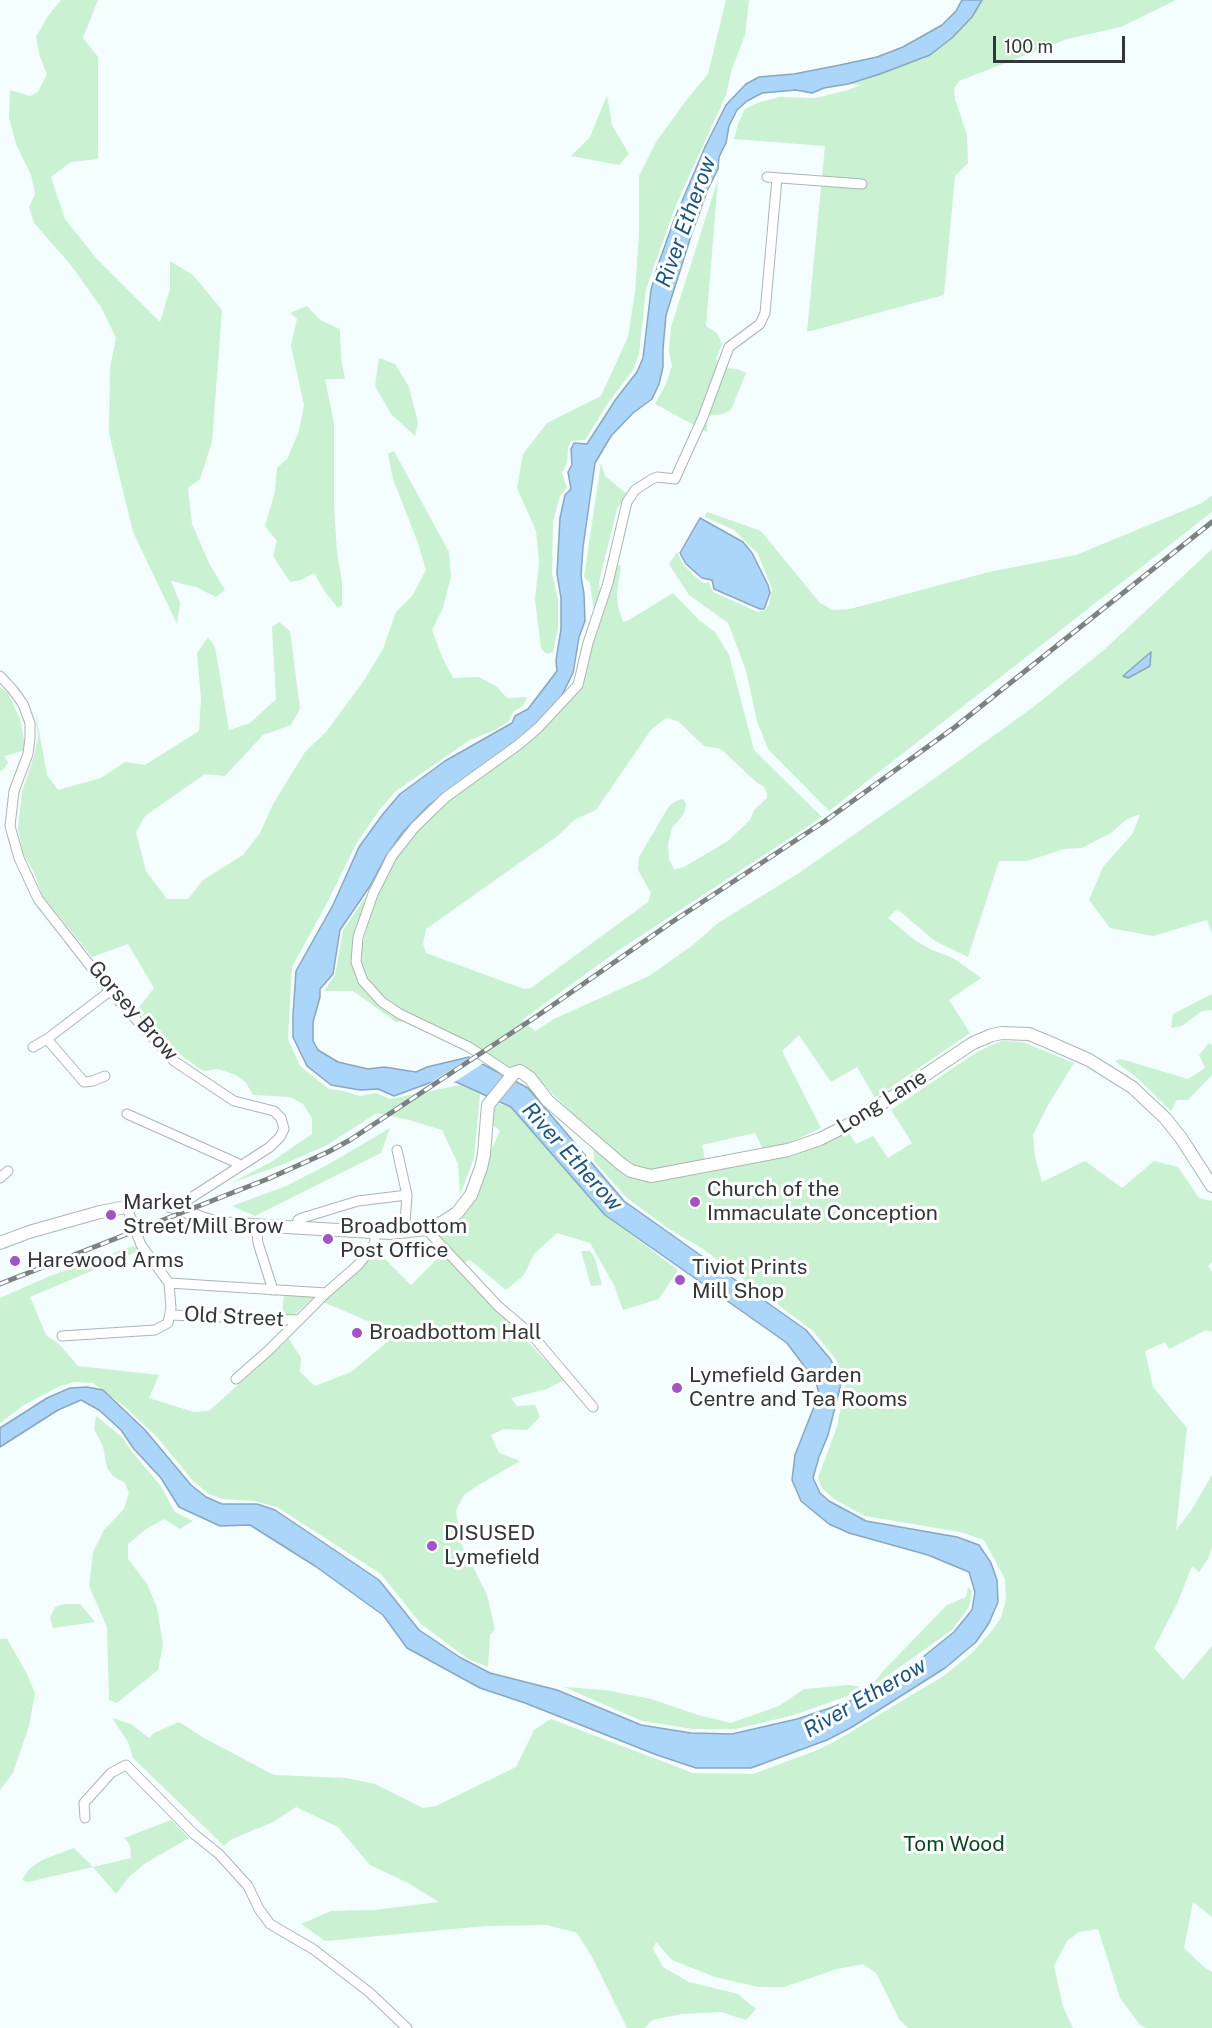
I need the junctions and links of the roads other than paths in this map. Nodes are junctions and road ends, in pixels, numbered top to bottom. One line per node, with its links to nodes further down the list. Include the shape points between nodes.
1 (862, 184): 7 (street, via 772,177 765,313 760,324 731,340 677,476 671,480 652,479 635,490 627,502 578,685 538,728 446,797 415,826 392,856 373,894 358,937 356,962 363,981 382,1002 400,1014 469,1047)
2 (0, 676): 3 (street, Gorsey Brow, via 22,704 30,723 28,754 14,791 10,826 19,858 38,899)
3 (110, 991): 4 (street); 10 (street, Gorsey Brow, via 174,1061 234,1101 278,1113 284,1129 280,1137 264,1152)
4 (47, 1039): 5 (street); 6 (street, via 84,1082)
5 (33, 1047)
6 (105, 1076)
7 (511, 1076): 13 (street, Long Lane, via 520,1071 525,1073 548,1101 608,1154 631,1172 651,1176 788,1150 820,1139 982,1038 1002,1033 1029,1034 1089,1059 1132,1087 1181,1138); 19 (street, via 489,1103 482,1162 471,1195 457,1213)
8 (127, 1114): 10 (street)
9 (397, 1150): 14 (street)
10 (239, 1166): 16 (street, Gorsey Brow, via 186,1201)
11 (8, 1171): 12 (street)
12 (0, 1179)
13 (1212, 1186)
14 (407, 1195): 18 (street, via 358,1201 302,1218); 21 (street)
15 (126, 1205): 16 (street, via 159,1203); 22 (street); 23 (street, via 141,1245)
16 (181, 1209): 17 (street, via 210,1221)
17 (256, 1225): 18 (street); 24 (street)
18 (296, 1227): 20 (street)
19 (426, 1229): 21 (street); 30 (street, via 498,1306 532,1335)
20 (376, 1232): 21 (street); 25 (street, via 374,1245 358,1265)
21 (407, 1233)
22 (0, 1243)
23 (169, 1282): 24 (street); 26 (street)
24 (273, 1290): 25 (street)
25 (326, 1293): 27 (street)
26 (171, 1315): 27 (street, Old Street); 28 (street, via 166,1326 154,1330)
27 (297, 1320): 29 (street)
28 (63, 1336)
29 (236, 1379)
30 (593, 1407)
31 (85, 1818): 32 (street, via 84,1803 111,1773 126,1765 248,1886 270,1924 313,1949 369,1992)
32 (407, 2028)

